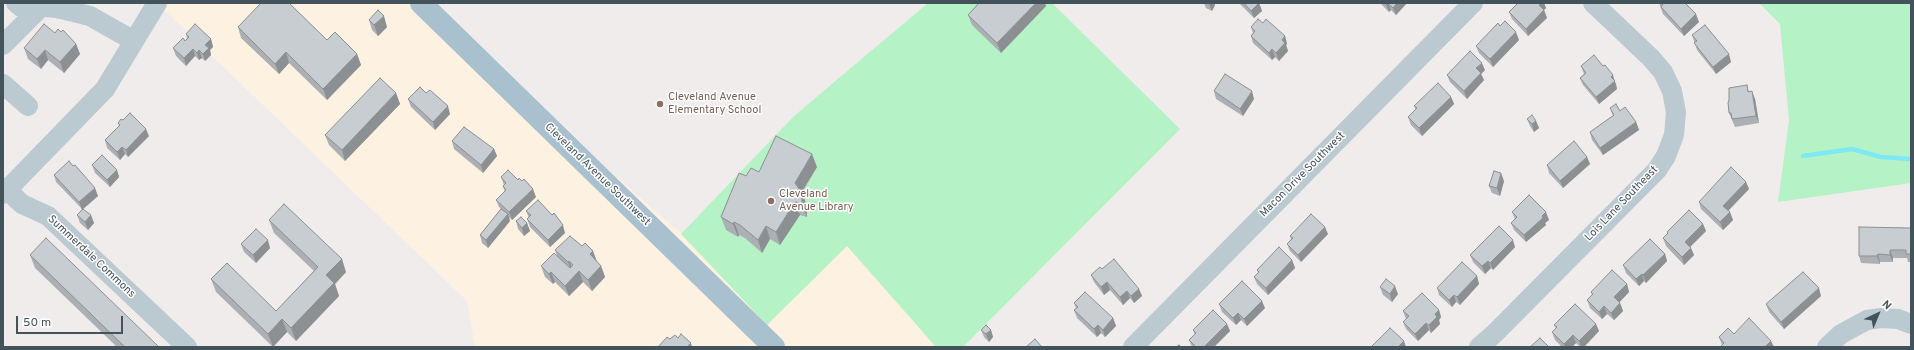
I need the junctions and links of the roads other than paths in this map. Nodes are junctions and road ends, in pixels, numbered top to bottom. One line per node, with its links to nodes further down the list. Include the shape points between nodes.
1 (16, 3): 6 (street, via 21,7)
2 (157, 3): 7 (street)
3 (421, 3): 14 (main road, Cleveland Avenue Southwest)
4 (1473, 3): 15 (street, Macon Drive Southwest)
5 (1593, 3): 16 (street, Lois Lane Southeast, via 1663,72 1672,91 1676,112 1674,135 1657,170)
6 (40, 8): 7 (street, via 57,8 90,16); 8 (street)
7 (134, 41): 11 (street, via 105,89)
8 (3, 45)
9 (3, 84): 10 (street)
10 (28, 106)
11 (5, 192): 13 (street, Summerdale Commons, via 22,204 48,216)
12 (1911, 324): 17 (street, via 1881,318 1867,320 1840,334)
13 (187, 347)
14 (774, 347)
15 (1133, 347)
16 (1479, 347)
17 (1827, 347)

